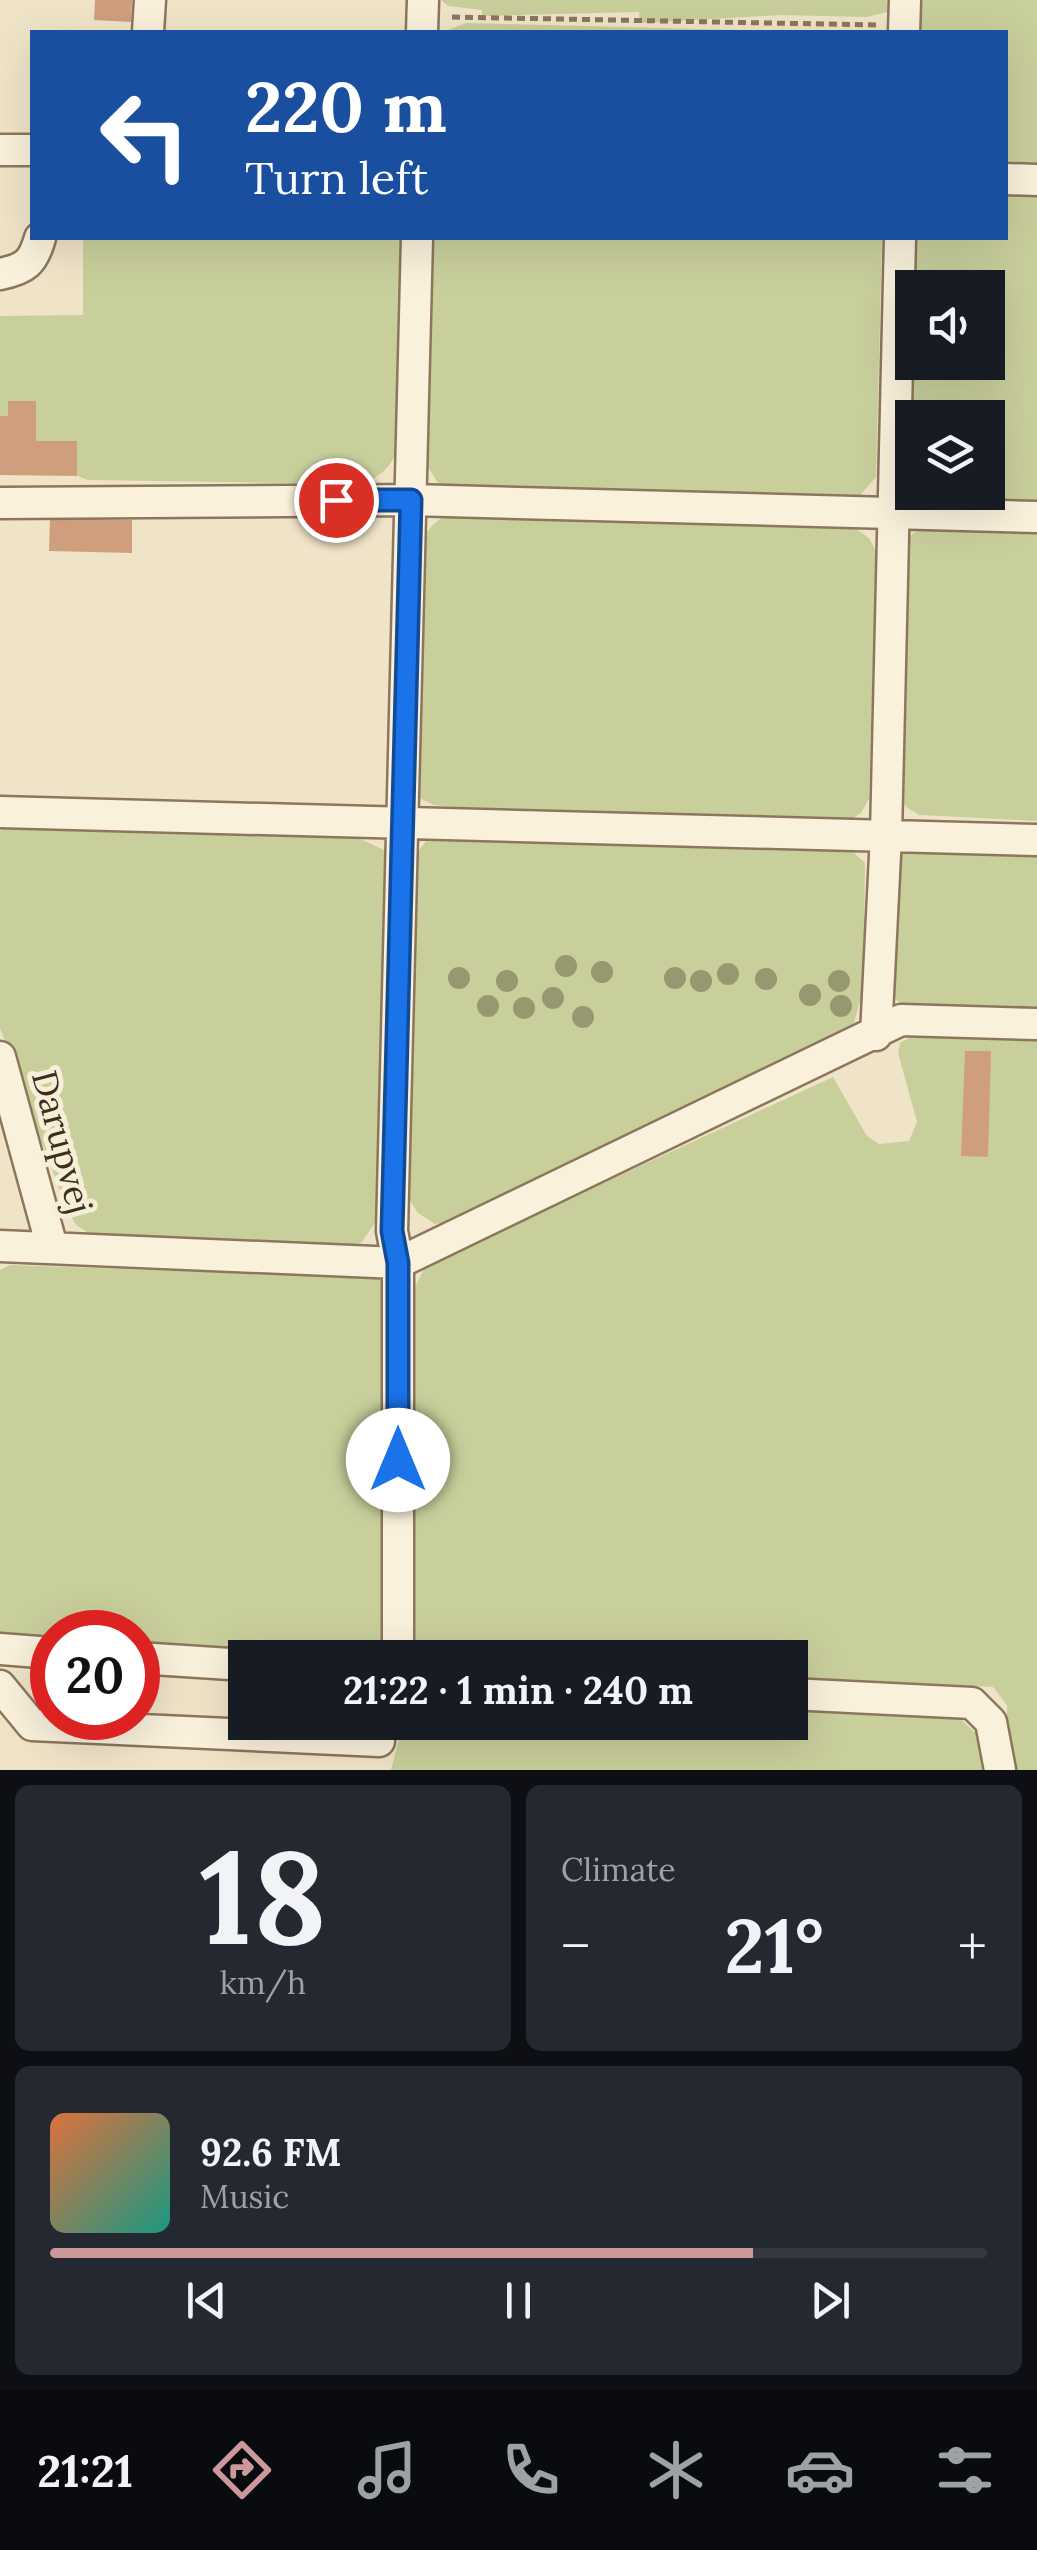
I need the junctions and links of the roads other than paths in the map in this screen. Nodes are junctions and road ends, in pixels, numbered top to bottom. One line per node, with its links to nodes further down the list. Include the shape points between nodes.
1 (150, 0): 2 (lane)
2 (148, 30)
3 (0, 150): 4 (lane)
4 (30, 150)
5 (1008, 179): 6 (lane)
6 (1037, 180)
7 (39, 240): 10 (lane, via 23,270)
8 (417, 240): 11 (lane)
9 (900, 240): 13 (lane)
10 (0, 274)
11 (411, 500): 12 (lane); 13 (lane); 16 (lane)
12 (0, 502)
13 (893, 514): 14 (lane); 17 (lane)
14 (1037, 517)
15 (0, 812): 16 (lane)
16 (403, 820): 17 (lane); 24 (lane, via 392,1231)
17 (886, 835): 18 (lane); 20 (lane)
18 (1037, 840)
19 (1037, 1024): 20 (lane, via 902,1020)
20 (876, 1035): 24 (lane)
21 (0, 1057): 23 (lane, Darupvej)
22 (0, 1246): 23 (lane)
23 (52, 1247): 24 (lane)
24 (398, 1263): 25 (lane)
25 (398, 1640)
26 (0, 1649): 27 (lane)
27 (30, 1651)
28 (160, 1659): 29 (lane)
29 (228, 1664)
30 (0, 1686): 32 (lane, via 32,1725)
31 (808, 1695): 33 (lane, via 972,1703 991,1722)
32 (378, 1745)
33 (1000, 1770)

